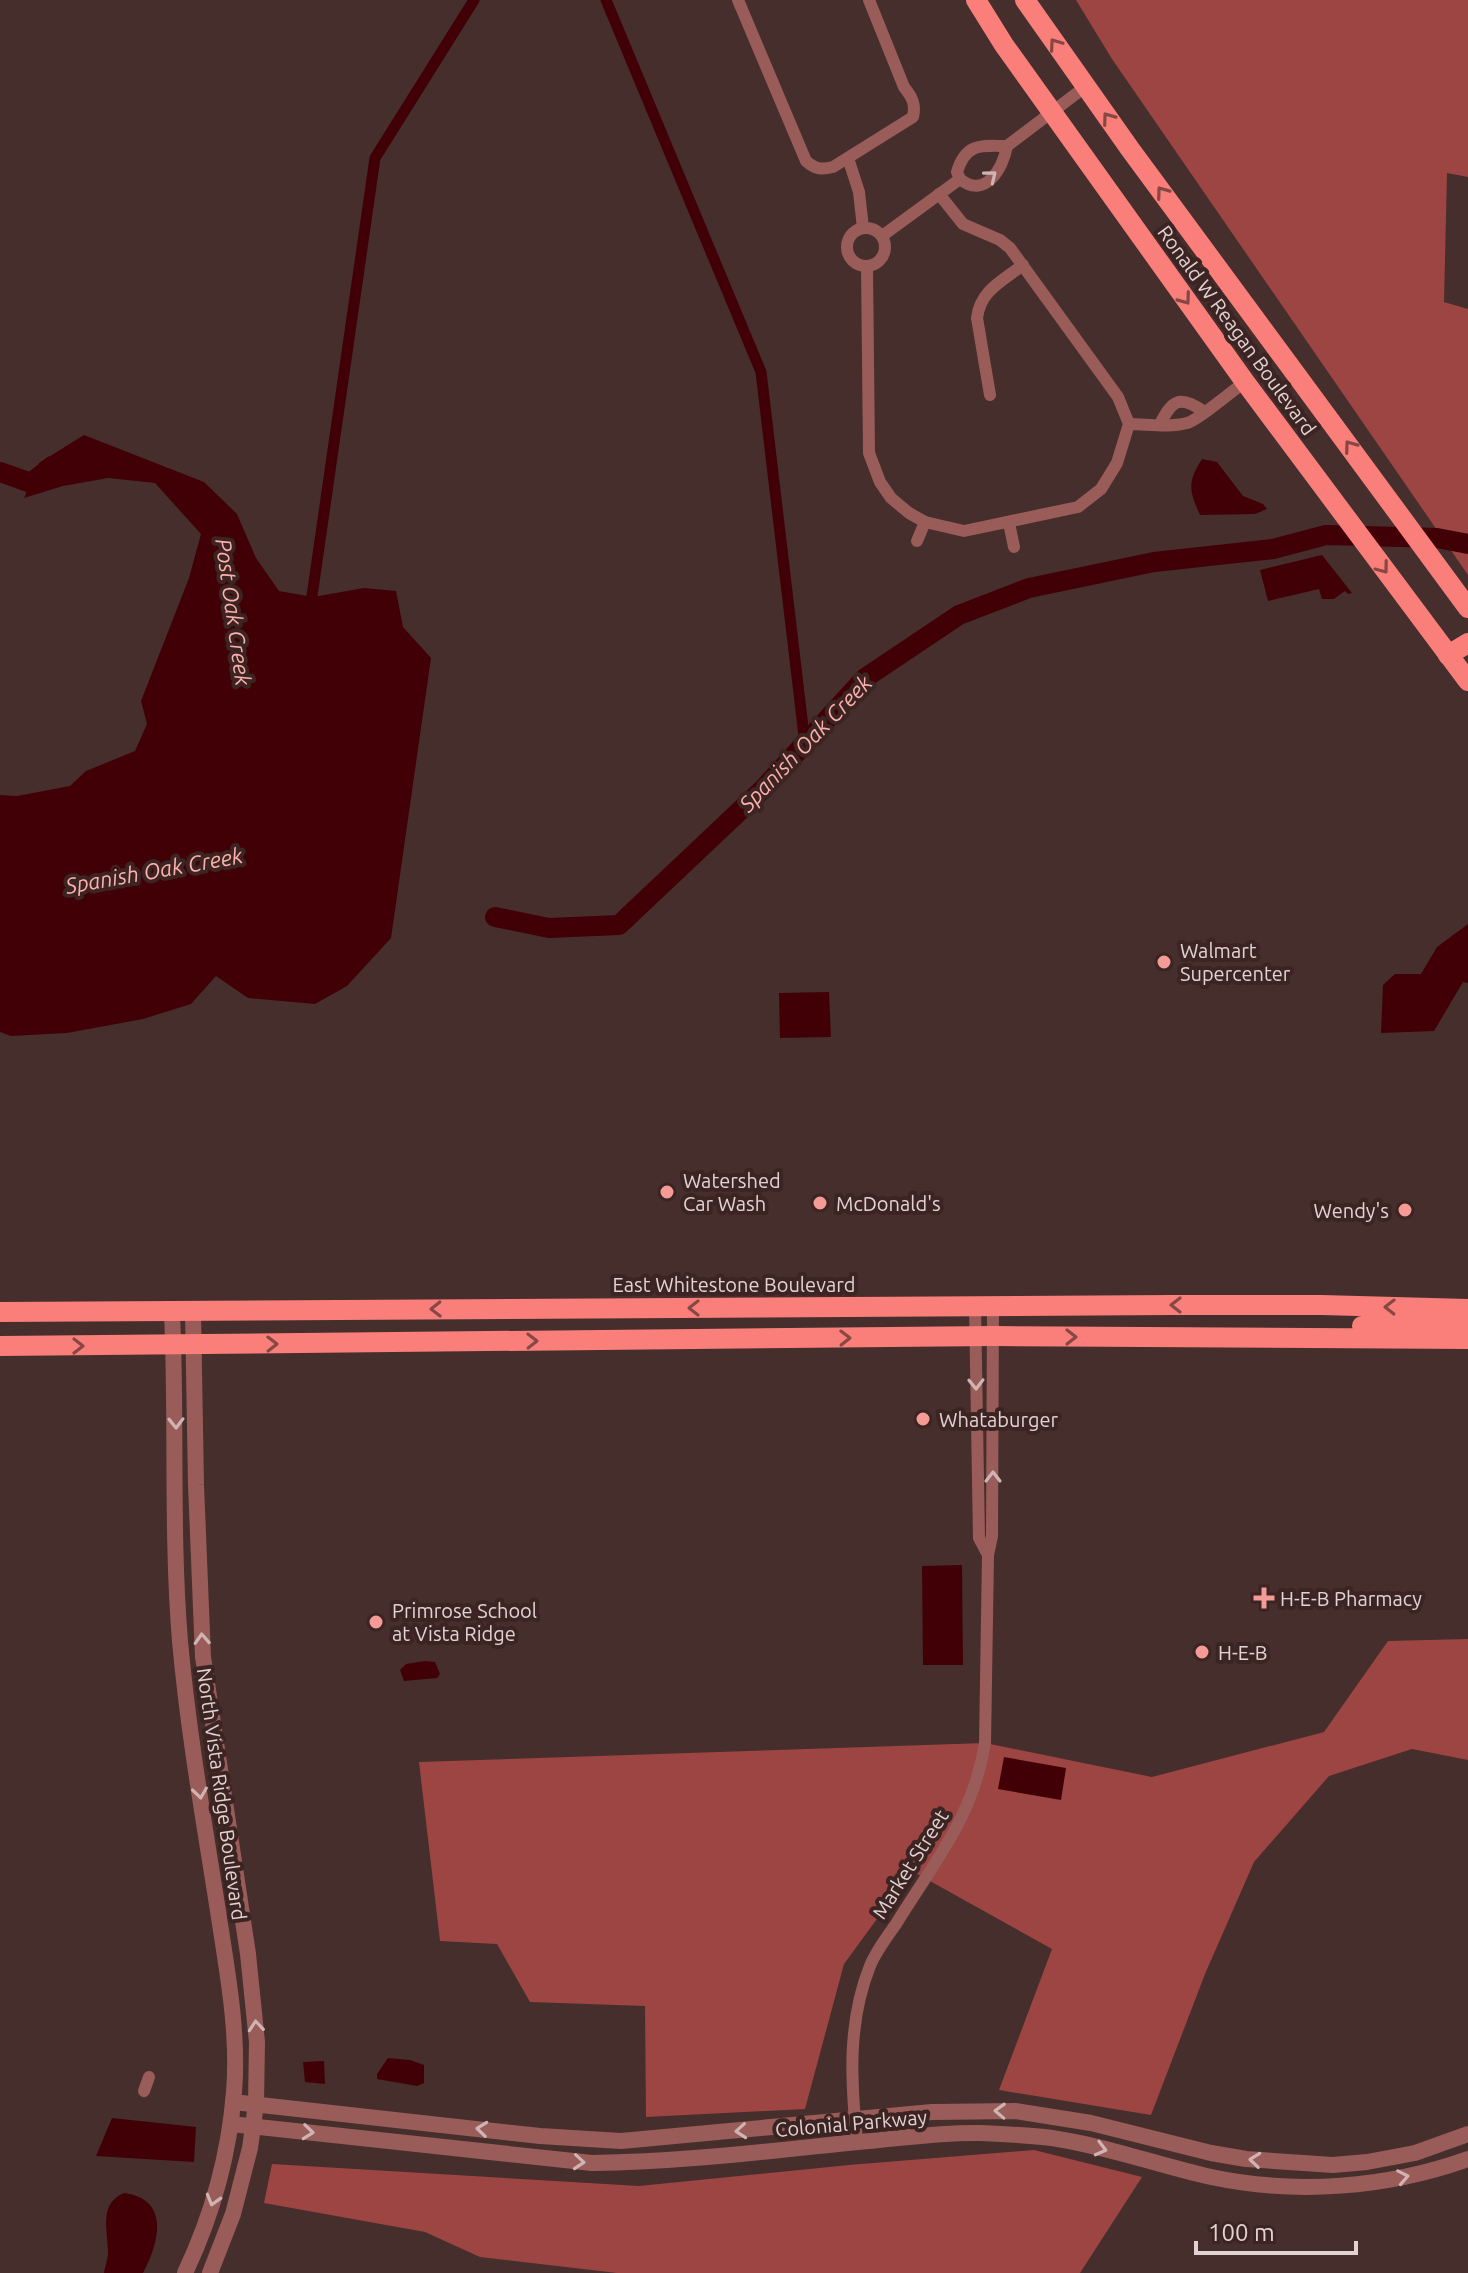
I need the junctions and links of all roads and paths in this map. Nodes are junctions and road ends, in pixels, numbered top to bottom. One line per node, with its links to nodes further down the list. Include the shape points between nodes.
1 (738, 0): 8 (street, via 806,161 823,169)
2 (869, 0): 8 (street, via 915,108 904,125)
3 (976, 0): 6 (main road, Ronald W Reagan Boulevard)
4 (1025, 0): 5 (main road, Ronald W Reagan Boulevard, one-way to 4)
5 (1085, 87): 6 (street); 24 (main road, Ronald W Reagan Boulevard, one-way to 5)
6 (1051, 113): 7 (street); 15 (main road, Ronald W Reagan Boulevard, one-way to 15)
7 (1007, 146): 9 (street, via 973,149 960,162); 9 (street, one-way to 7, via 985,184 1001,170)
8 (848, 158): 11 (street)
9 (960, 179): 10 (street)
10 (939, 194): 12 (street); 13 (street, via 963,224 1000,240)
11 (863, 228): 12 (street); 14 (street, via 849,237 847,250 853,261)
12 (882, 236): 14 (street, via 884,253)
13 (1023, 265): 16 (street, via 988,292 978,308); 18 (street, via 1118,397)
14 (867, 266): 20 (street, via 869,453 891,498)
15 (1245, 382): 17 (street); 26 (main road, Ronald W Reagan Boulevard, one-way to 26)
16 (990, 395)
17 (1203, 411): 19 (street, via 1186,424); 19 (street, via 1180,401 1166,410)
18 (1129, 424): 19 (street); 21 (street, via 1109,477 1091,499 1078,507)
19 (1160, 424)
20 (925, 522): 21 (street, via 964,531); 22 (street)
21 (1009, 523): 23 (street)
22 (917, 541)
23 (1014, 547)
24 (1468, 608)
25 (1468, 643): 26 (main road)
26 (1448, 655): 27 (main road, Ronald W Reagan Boulevard)
27 (1468, 681)
28 (984, 1306): 29 (main road, East Whitestone Boulevard, one-way to 28); 31 (main road, East Whitestone Boulevard, one-way to 31); 33 (street, Market Street)
29 (1468, 1309)
30 (0, 1312): 31 (main road, East Whitestone Boulevard)
31 (183, 1313): 36 (street, North Vista Ridge Boulevard)
32 (1468, 1321): 34 (main road, via 1210,1329)
33 (984, 1336): 34 (main road, one-way to 34); 36 (main road, one-way to 33); 42 (street, Market Street, via 992,1536 982,1766 951,1840 871,1964 852,2039)
34 (1188, 1337): 35 (main road)
35 (1468, 1339)
36 (184, 1345): 37 (main road, one-way to 36); 40 (street, North Vista Ridge Boulevard, one-way to 40, via 180,1641 231,2000); 41 (street, North Vista Ridge Boulevard, one-way to 36, via 257,2042 248,1954 203,1657)
37 (0, 1346)
38 (149, 2077): 39 (street)
39 (144, 2091)
40 (233, 2102): 41 (street, Colonial Parkway); 43 (street, North Vista Ridge Boulevard)
41 (256, 2104): 42 (street, Colonial Parkway, one-way to 41, via 621,2141); 44 (street, North Vista Ridge Boulevard)
42 (855, 2120): 46 (street, Market Street); 48 (street, Colonial Parkway, one-way to 42, via 1246,2159 1015,2111)
43 (231, 2124): 44 (street, Colonial Parkway); 50 (street, North Vista Ridge Boulevard, one-way to 50, via 211,2210)
44 (254, 2127): 46 (street, Colonial Parkway, one-way to 46, via 592,2163); 51 (street, North Vista Ridge Boulevard, via 233,2214)
45 (1468, 2134): 48 (street, Colonial Parkway, via 1415,2153)
46 (857, 2142): 49 (street, Colonial Parkway, one-way to 49, via 1013,2134 1065,2141 1227,2180)
47 (1468, 2159): 49 (street, Colonial Parkway, one-way to 47, via 1410,2176)
48 (1333, 2165): 49 (street)
49 (1336, 2186)
50 (185, 2273)
51 (210, 2273)

